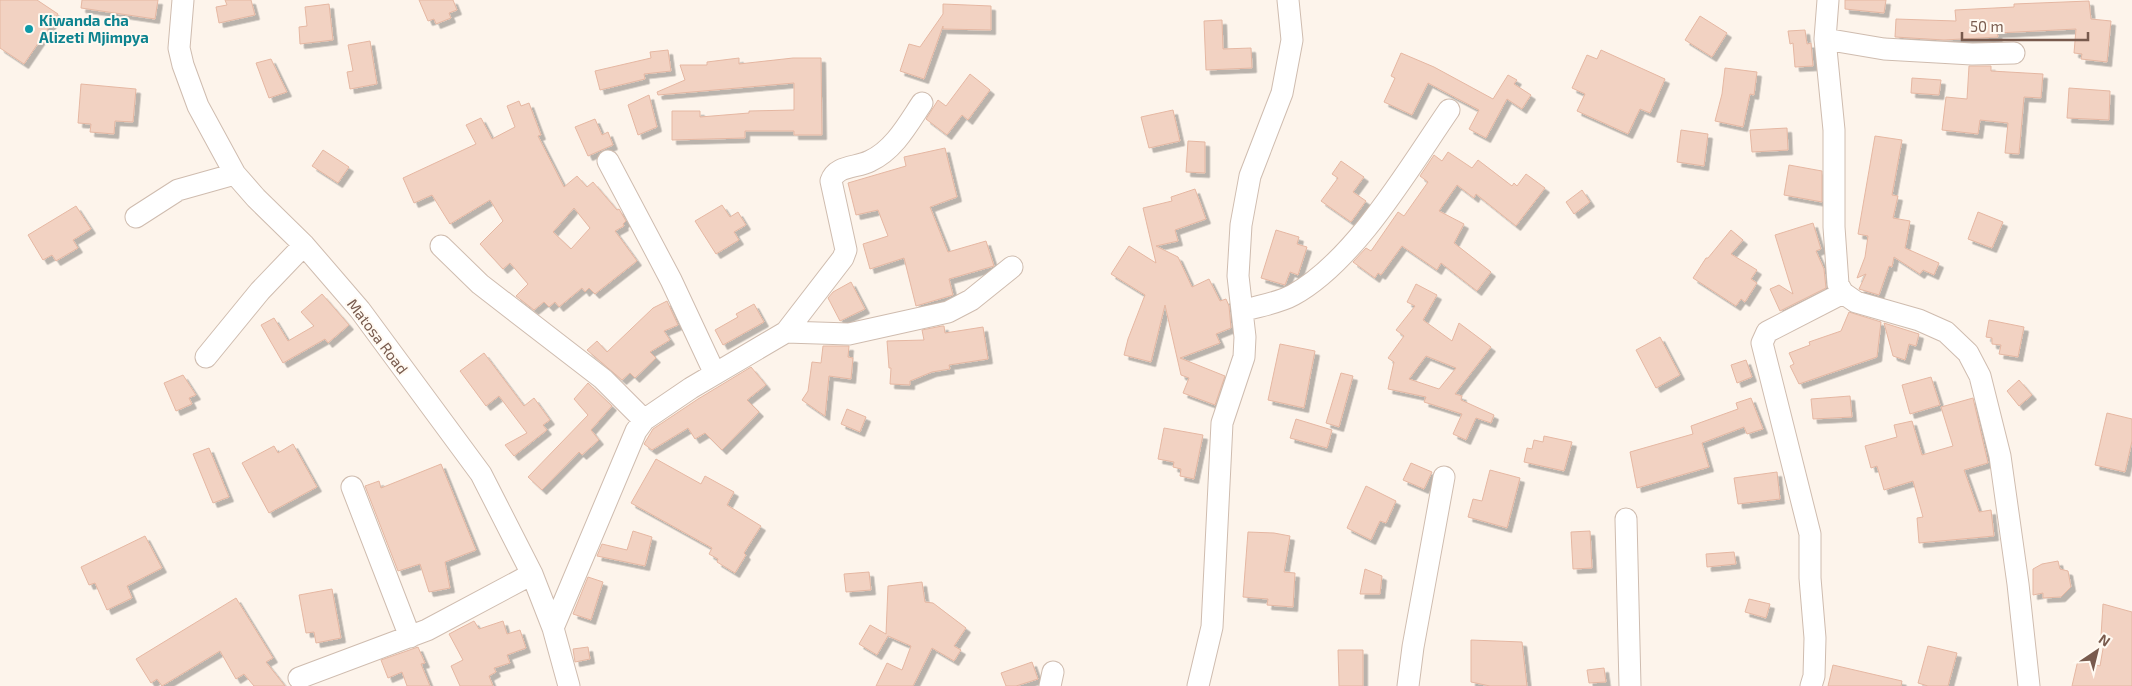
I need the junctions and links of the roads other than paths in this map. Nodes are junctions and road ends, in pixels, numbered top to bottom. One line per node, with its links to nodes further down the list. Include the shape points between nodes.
1 (183, 0): 9 (street, Matosa Road, via 179,48 183,66 198,106)
2 (1288, 0): 15 (street, via 1292,40 1282,93 1250,176 1241,225 1238,276)
3 (1828, 0): 4 (street)
4 (1825, 38): 5 (street, via 1884,50); 14 (street, via 1834,130 1834,228 1838,284)
5 (2014, 53)
6 (922, 103): 16 (street, via 897,140 882,155 833,175 831,182 846,250)
7 (1449, 110): 15 (street, via 1375,216 1327,271 1292,296)
8 (608, 161): 18 (street, via 671,280)
9 (235, 174): 10 (street, via 178,190); 11 (street, Matosa Road)
10 (136, 217)
11 (304, 245): 17 (street, via 260,291); 23 (street, Matosa Road, via 360,310 481,474)
12 (441, 246): 19 (street, via 480,284 603,379)
13 (1012, 267): 16 (street, via 971,300 948,312 849,334)
14 (1844, 293): 31 (street, via 1767,332 1762,344 1810,534 1815,638); 32 (street, via 1856,302 1919,320 1946,332 1968,354 1980,376 2000,456)
15 (1242, 310): 28 (street, via 1244,356 1222,423 1212,627)
16 (786, 332): 18 (street)
17 (206, 357)
18 (714, 374): 19 (street)
19 (644, 420): 24 (street, via 636,432)
20 (1444, 477): 29 (street)
21 (352, 487): 25 (street)
22 (1626, 519): 30 (street)
23 (532, 574): 24 (street, Matosa Road); 25 (street)
24 (553, 628): 27 (street, Matosa Road)
25 (410, 637): 26 (street)
26 (299, 678)
27 (569, 686)
28 (1198, 686)
29 (1408, 686)
30 (1630, 686)
31 (1811, 686)
32 (2029, 686)

